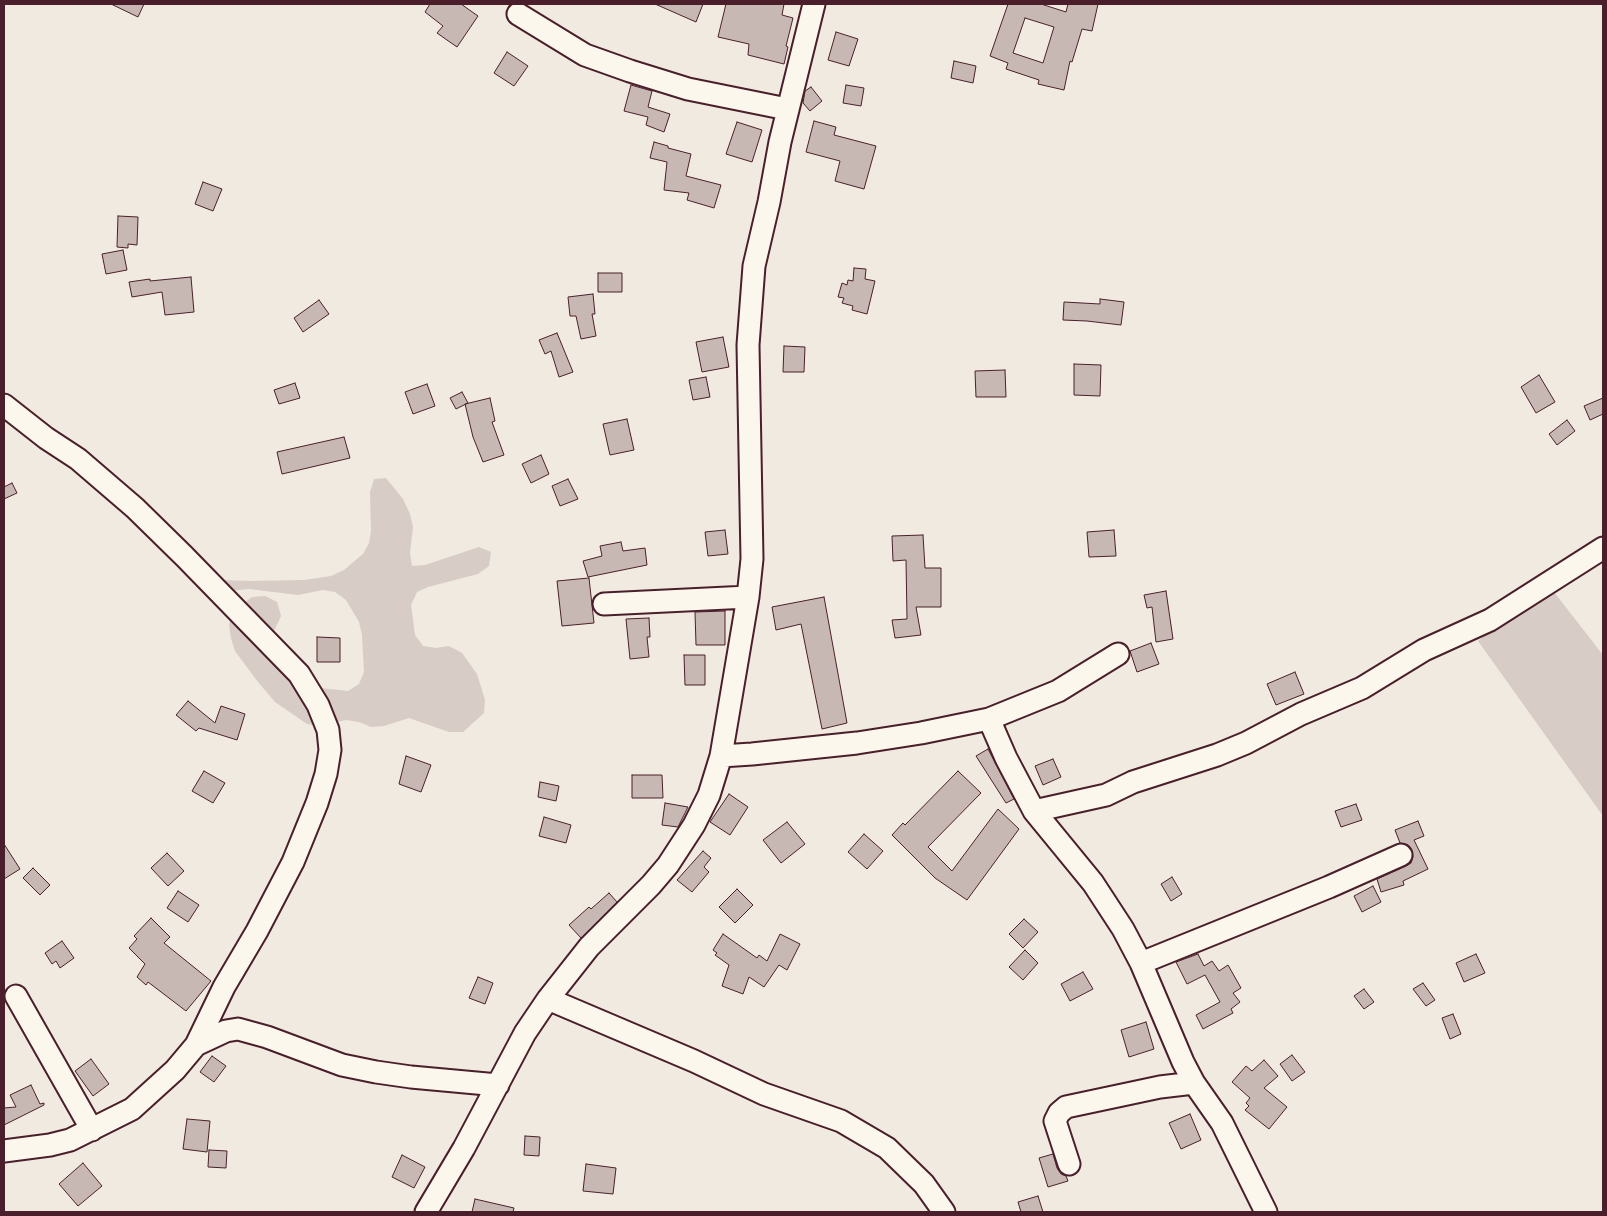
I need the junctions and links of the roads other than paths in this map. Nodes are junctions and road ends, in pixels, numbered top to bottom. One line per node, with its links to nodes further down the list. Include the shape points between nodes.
1 (814, 4): 3 (street)
2 (518, 14): 3 (street, via 585,55 630,71 688,89)
3 (787, 109): 6 (street, via 754,266 749,335 752,559)
4 (4, 405): 16 (street, via 78,459 184,556 299,674 318,705 328,730 330,750 317,803 292,862)
5 (1603, 548): 11 (street, via 1490,620 1424,650 1362,688 1301,714 1246,743 1133,782 1106,795)
6 (748, 597): 7 (street); 10 (street)
7 (604, 604)
8 (1118, 654): 9 (street, via 1058,691)
9 (989, 719): 10 (street, via 857,743); 11 (street)
10 (720, 756): 15 (street, via 709,795 681,847 651,885 589,947)
11 (1034, 811): 13 (street, via 1093,883)
12 (1401, 855): 13 (street)
13 (1141, 963): 17 (street)
14 (16, 996): 19 (street)
15 (548, 999): 18 (street); 23 (street, via 764,1094 842,1121 887,1148 924,1184)
16 (196, 1045): 18 (street, via 238,1029 267,1036 342,1065 411,1077); 19 (street, via 132,1109)
17 (1194, 1083): 21 (street, via 1066,1107 1055,1121); 24 (street, via 1222,1123)
18 (498, 1085): 22 (street)
19 (92, 1130): 20 (street, via 64,1142)
20 (4, 1151)
21 (1069, 1164)
22 (426, 1212)
23 (944, 1212)
24 (1266, 1212)

